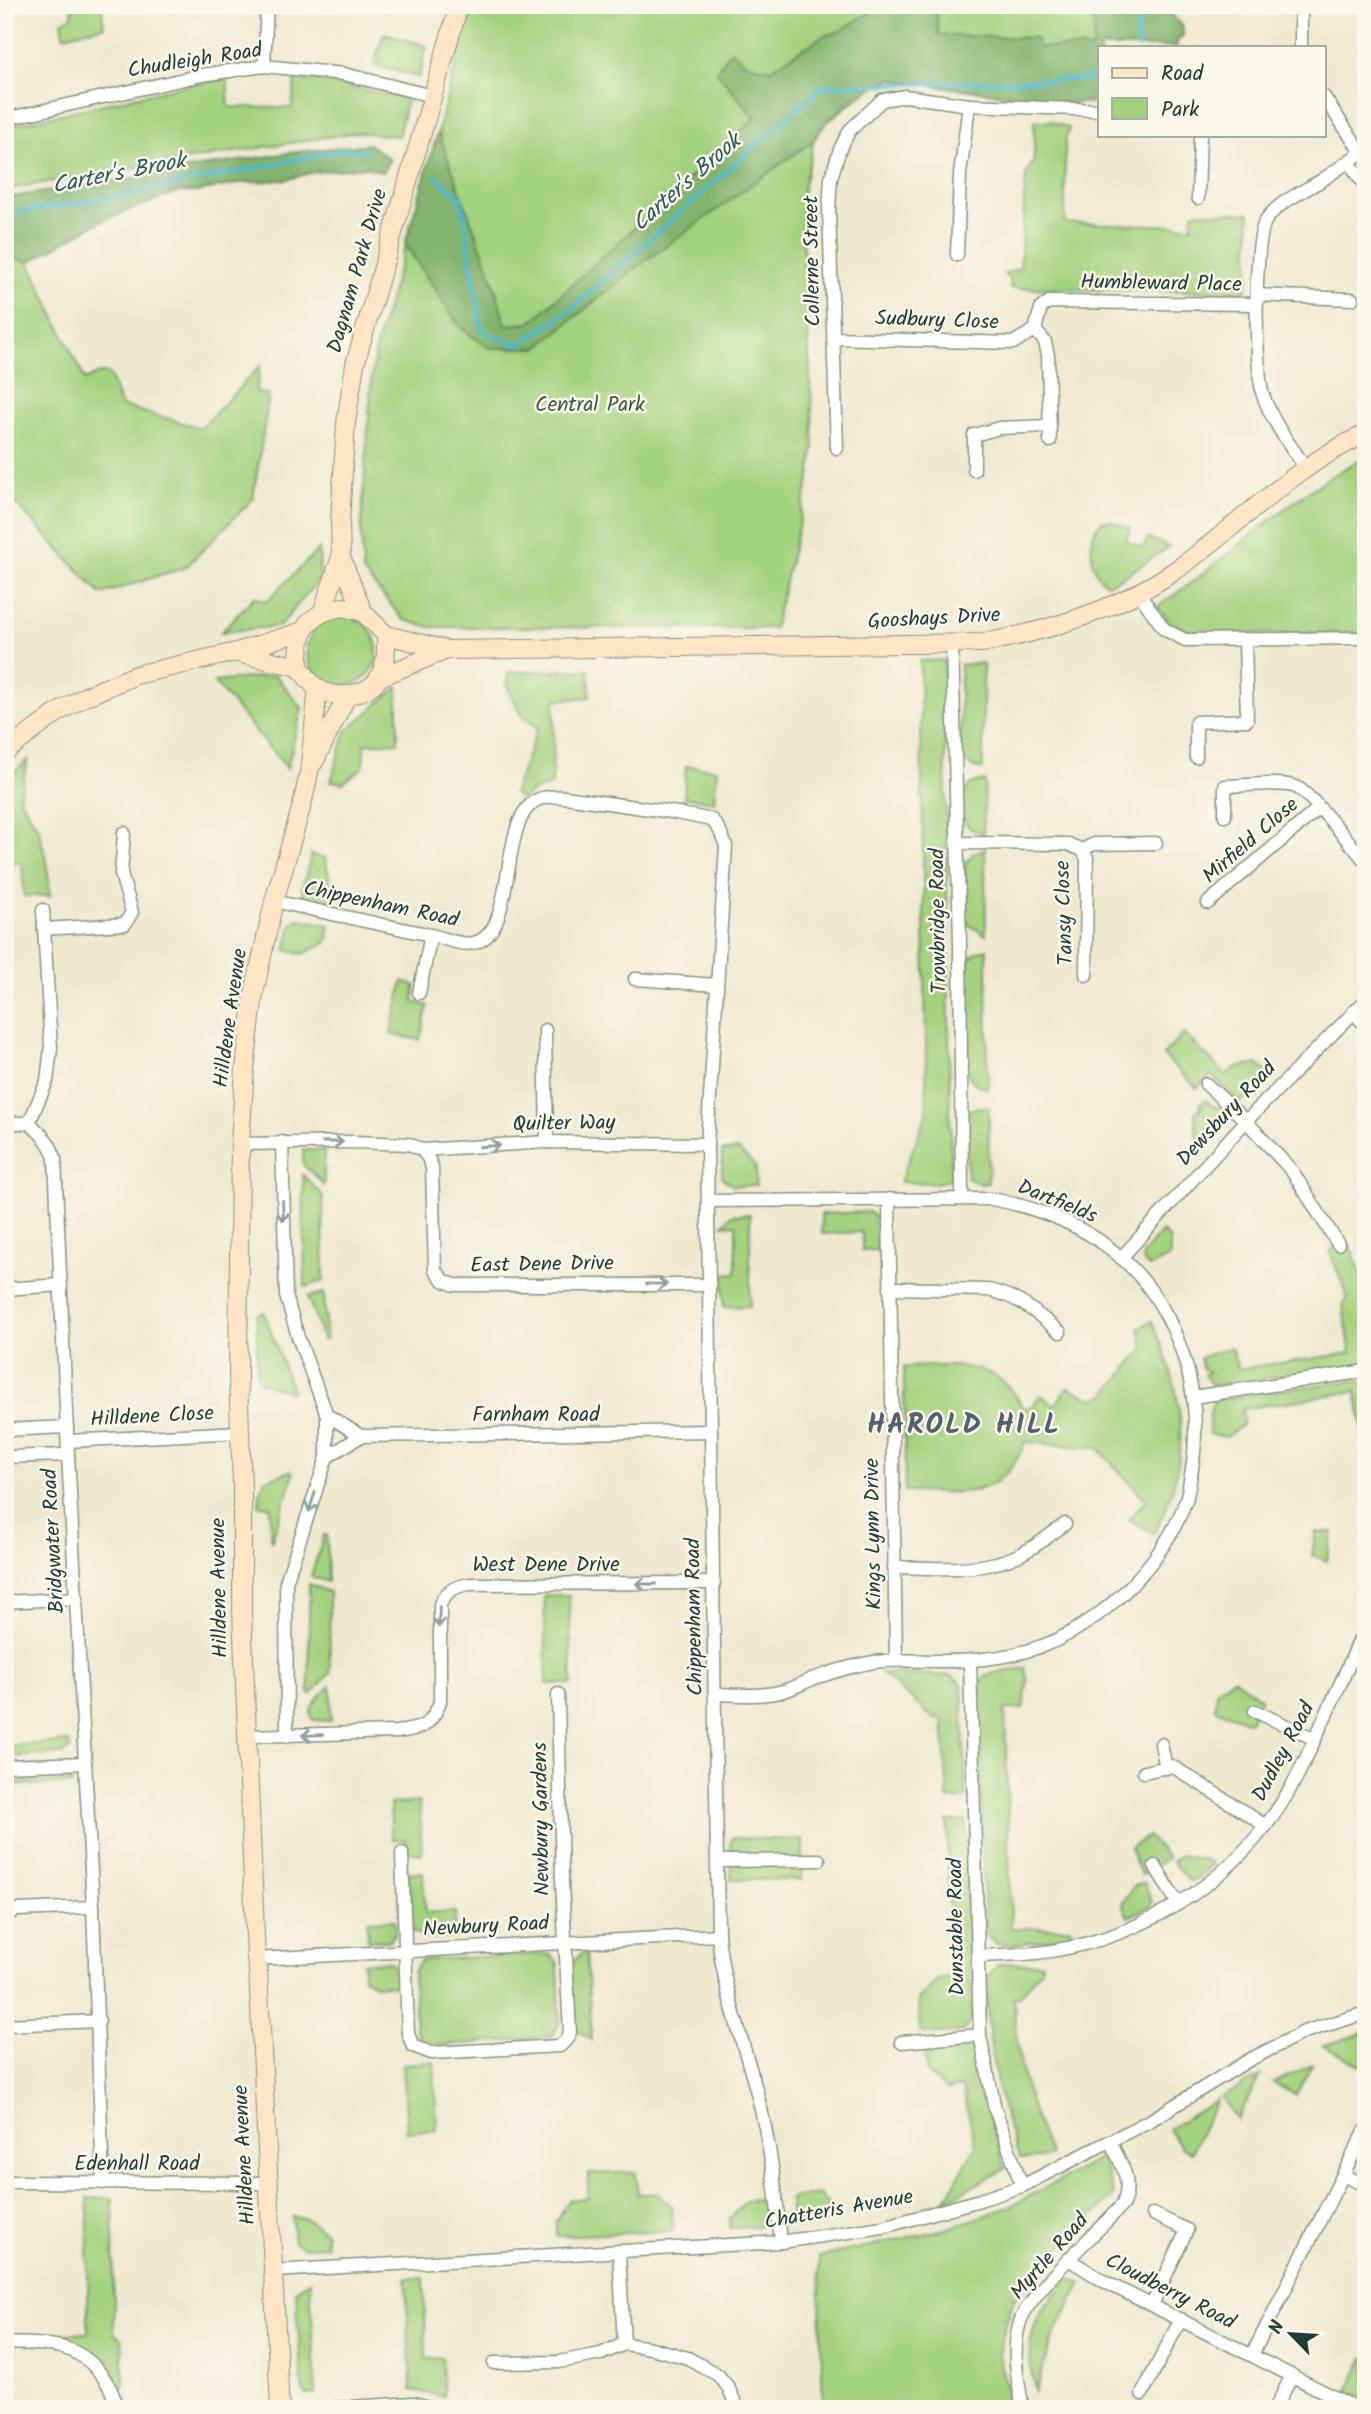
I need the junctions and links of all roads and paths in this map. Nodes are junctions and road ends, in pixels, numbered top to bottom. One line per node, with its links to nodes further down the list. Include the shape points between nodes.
1 (267, 5): 5 (street)
2 (458, 5): 6 (street, Dagnam Park Drive)
3 (1301, 5): 4 (street)
4 (1301, 46)
5 (264, 66): 6 (street, Chudleigh Road, via 344,74); 10 (street, Chudleigh Road, via 201,75)
6 (432, 96): 27 (street, Dagnam Park Drive, via 355,364 343,461)
7 (1326, 100): 12 (street)
8 (969, 105): 9 (street, Collerne Street); 16 (street); 20 (street, Collerne Street, via 905,96 881,100 850,130 831,178 829,264)
9 (1098, 110)
10 (5, 119)
11 (1200, 136): 15 (street)
12 (1363, 151): 13 (street)
13 (1349, 162): 14 (street); 17 (street, via 1265,221)
14 (1366, 187)
15 (1198, 198)
16 (957, 255)
17 (1257, 299): 18 (street, Humbleward Place); 19 (street, Humbleward Place, via 1049,302 1041,308); 25 (street, via 1257,363 1263,394)
18 (1352, 299)
19 (1035, 330): 20 (street, Sudbury Close, via 1013,343); 21 (street, via 1048,355)
20 (834, 338): 24 (street, Collerne Street)
21 (1050, 426): 23 (street); 26 (street, via 999,428 974,436)
22 (1366, 434): 25 (street, Gooshays Drive)
23 (1050, 441)
24 (837, 448)
25 (1306, 468): 28 (street, Gooshays Drive, via 1192,557)
26 (974, 470)
27 (341, 557): 29 (street, Dagnam Park Drive); 30 (street, Dagnam Park Drive)
28 (1138, 592): 34 (street, via 1155,620 1173,635 1195,641); 35 (street, Gooshays Drive, via 1058,626 983,643)
29 (323, 610): 30 (street, via 343,607); 31 (street)
30 (363, 612): 32 (street)
31 (303, 631): 37 (street); 38 (street)
32 (386, 635): 36 (street, Gooshays Drive); 39 (street, via 387,658)
33 (1366, 638): 34 (street)
34 (1245, 641): 43 (street, via 1247,720 1196,722)
35 (952, 643): 36 (street, Gooshays Drive); 48 (street, Trowbridge Road)
36 (447, 650): 39 (street, Gooshays Drive)
37 (236, 652): 38 (street); 42 (street, via 136,675 84,697)
38 (299, 667): 40 (street)
39 (380, 677): 41 (street)
40 (318, 688): 41 (street); 44 (street, Hilldene Avenue)
41 (347, 696): 44 (street, Hilldene Avenue)
42 (5, 752)
43 (1196, 757)
44 (309, 772): 52 (street, Hilldene Avenue)
45 (1319, 808): 46 (street, via 1297,787 1226,786); 51 (street); 53 (street, Mirfield Close)
46 (1226, 816)
47 (124, 833): 55 (street, via 121,874 132,912 125,925)
48 (957, 843): 50 (street, Tansy Close, via 1068,844); 74 (street, Trowbridge Road)
49 (1156, 843): 50 (street, Tansy Close, via 1094,844)
50 (1082, 850): 57 (street, Tansy Close, via 1087,858)
51 (1366, 862)
52 (274, 901): 56 (street, Chippenham Road); 71 (street, Hilldene Avenue, via 254,993)
53 (1208, 903)
54 (43, 910): 55 (street)
55 (44, 929): 68 (street, via 51,1048 47,1081)
56 (431, 935): 59 (street, Chippenham Road, via 471,944 490,932 501,906 516,831 524,811 537,800 565,797 671,812 712,820 726,846); 60 (street)
57 (1086, 975)
58 (635, 979): 59 (street)
59 (716, 985): 72 (street, Chippenham Road)
60 (419, 992)
61 (1366, 1000): 62 (street, Dewsbury Road)
62 (1353, 1012): 63 (street); 66 (street, Dewsbury Road)
63 (1366, 1026)
64 (545, 1030): 70 (street)
65 (1206, 1084): 66 (street)
66 (1246, 1121): 77 (street, via 1292,1171); 78 (street, Dewsbury Road)
67 (5, 1123): 68 (street)
68 (29, 1123): 79 (street, Bridgwater Road, via 44,1135 55,1158)
69 (282, 1142): 71 (street); 73 (street, one-way to 73, via 409,1144); 86 (street, one-way to 86, via 286,1296)
70 (547, 1142): 72 (street, Quilter Way); 73 (street, Quilter Way, one-way to 70)
71 (240, 1144): 89 (street, Hilldene Avenue)
72 (707, 1144): 76 (street, Chippenham Road)
73 (422, 1150): 80 (street, East Dene Drive, one-way to 80, via 432,1167 435,1270 443,1280 454,1285)
74 (962, 1198): 75 (street, Dartfields); 78 (street, Dartfields, via 992,1199 1035,1210 1096,1239)
75 (889, 1199): 76 (street, Dartfields); 81 (street, Kings Lynn Drive)
76 (709, 1201): 80 (street, Chippenham Road)
77 (1338, 1244)
78 (1121, 1258): 85 (street, Dartfields, via 1168,1317 1183,1352)
79 (61, 1285): 82 (street); 90 (street, Bridgwater Road)
80 (710, 1285): 88 (street, Chippenham Road)
81 (890, 1288): 83 (street, via 1002,1293); 96 (street, Kings Lynn Drive)
82 (5, 1289)
83 (1060, 1332)
84 (1366, 1371): 85 (street)
85 (1193, 1397): 102 (street, Dartfields, via 1194,1452 1186,1499 1147,1568 1119,1597 1069,1634 1023,1652)
86 (327, 1415): 91 (street); 94 (street)
87 (5, 1430): 90 (street, Hilldene Close)
88 (711, 1431): 91 (street, Farnham Road); 97 (street, Chippenham Road)
89 (239, 1433): 90 (street, Hilldene Close); 106 (street, Hilldene Avenue)
90 (68, 1434): 92 (street, Bridgwater Road)
91 (361, 1436): 94 (street)
92 (68, 1455): 93 (street); 98 (street, Bridgwater Road)
93 (5, 1457)
94 (327, 1457): 107 (street, one-way to 107, via 286,1582)
95 (1065, 1524): 96 (street, via 1018,1556 992,1564)
96 (894, 1567): 101 (street, Kings Lynn Drive)
97 (714, 1583): 104 (street, Chippenham Road); 107 (street, West Dene Drive, one-way to 107, via 469,1584 453,1588 440,1604 440,1702 427,1725 397,1732)
98 (77, 1598): 99 (street); 110 (street, Bridgwater Road)
99 (5, 1602)
100 (1366, 1624): 108 (street, Dudley Road)
101 (896, 1659): 102 (street, Dartfields); 104 (street, Dartfields, via 845,1669 783,1691)
102 (970, 1661): 125 (street, Dunstable Road)
103 (558, 1694): 123 (street, Newbury Gardens)
104 (715, 1694): 117 (street, Chippenham Road)
105 (1255, 1711): 108 (street)
106 (248, 1736): 107 (street, West Dene Drive); 126 (street, Hilldene Avenue)
107 (288, 1736)
108 (1315, 1739): 114 (street, Dudley Road, via 1296,1780)
109 (1161, 1744): 112 (street)
110 (85, 1762): 111 (street); 120 (street, Bridgwater Road)
111 (5, 1766)
112 (1166, 1768): 113 (street); 114 (street, via 1172,1766)
113 (1144, 1772)
114 (1266, 1826): 119 (street, Dudley Road, via 1231,1864)
115 (402, 1853): 124 (street)
116 (818, 1860): 117 (street)
117 (718, 1861): 122 (street, Chippenham Road)
118 (1155, 1866): 119 (street)
119 (1178, 1904): 125 (street, Dudley Road, via 1142,1924 1083,1944 1037,1953)
120 (93, 1907): 121 (street, via 17,1910); 128 (street, Bridgwater Road)
121 (5, 1915)
122 (718, 1935): 123 (street, Newbury Road); 141 (street, Chippenham Road, via 721,1965 774,2172)
123 (565, 1943): 124 (street, Newbury Road); 124 (street, Newbury Gardens, via 570,2032 560,2046 431,2053 413,2046 408,2034)
124 (405, 1951): 126 (street, Newbury Road)
125 (978, 1956): 130 (street, Dunstable Road)
126 (256, 1959): 137 (street, Hilldene Avenue)
127 (1366, 2013): 133 (street, Chatteris Avenue, via 1304,2032 1258,2055)
128 (99, 2021): 129 (street); 136 (street, Bridgwater Road)
129 (5, 2025)
130 (980, 2035): 131 (street); 138 (street, Dunstable Road, via 995,2109)
131 (901, 2042)
132 (1365, 2131): 134 (street)
133 (1111, 2141): 138 (street, Chatteris Avenue); 143 (street, Myrtle Road, via 1128,2180 1127,2195)
134 (1343, 2175): 139 (street); 149 (street)
135 (5, 2182): 136 (street, Edenhall Road)
136 (103, 2183): 137 (street, Edenhall Road)
137 (269, 2183): 144 (street, Hilldene Avenue)
138 (1023, 2186): 141 (street, Chatteris Avenue, via 883,2227)
139 (1366, 2186)
140 (1153, 2214): 145 (street, via 1187,2230)
141 (781, 2242): 142 (street, Chatteris Avenue)
142 (619, 2251): 144 (street, Chatteris Avenue); 148 (street)
143 (1069, 2260): 145 (street, Cloudberry Road); 158 (street, Myrtle Road, via 1040,2291 1020,2323 1016,2354)
144 (273, 2271): 154 (street, Hilldene Avenue)
145 (1152, 2305): 146 (street, Cloudberry Road)
146 (1181, 2319): 149 (street, Cloudberry Road); 152 (street)
147 (5, 2343): 153 (street, via 63,2347 85,2359 108,2384)
148 (624, 2344): 150 (street, via 559,2362); 157 (street, via 672,2353 703,2366 729,2387)
149 (1252, 2355): 151 (street, Cloudberry Road)
150 (494, 2362)
151 (1292, 2375): 159 (street); 160 (street, Cloudberry Road)
152 (1142, 2394)
153 (117, 2409)
154 (281, 2409)
155 (319, 2409): 156 (street, via 414,2403)
156 (436, 2409)
157 (738, 2409)
158 (1023, 2409)
159 (1275, 2409)
160 (1358, 2409)

